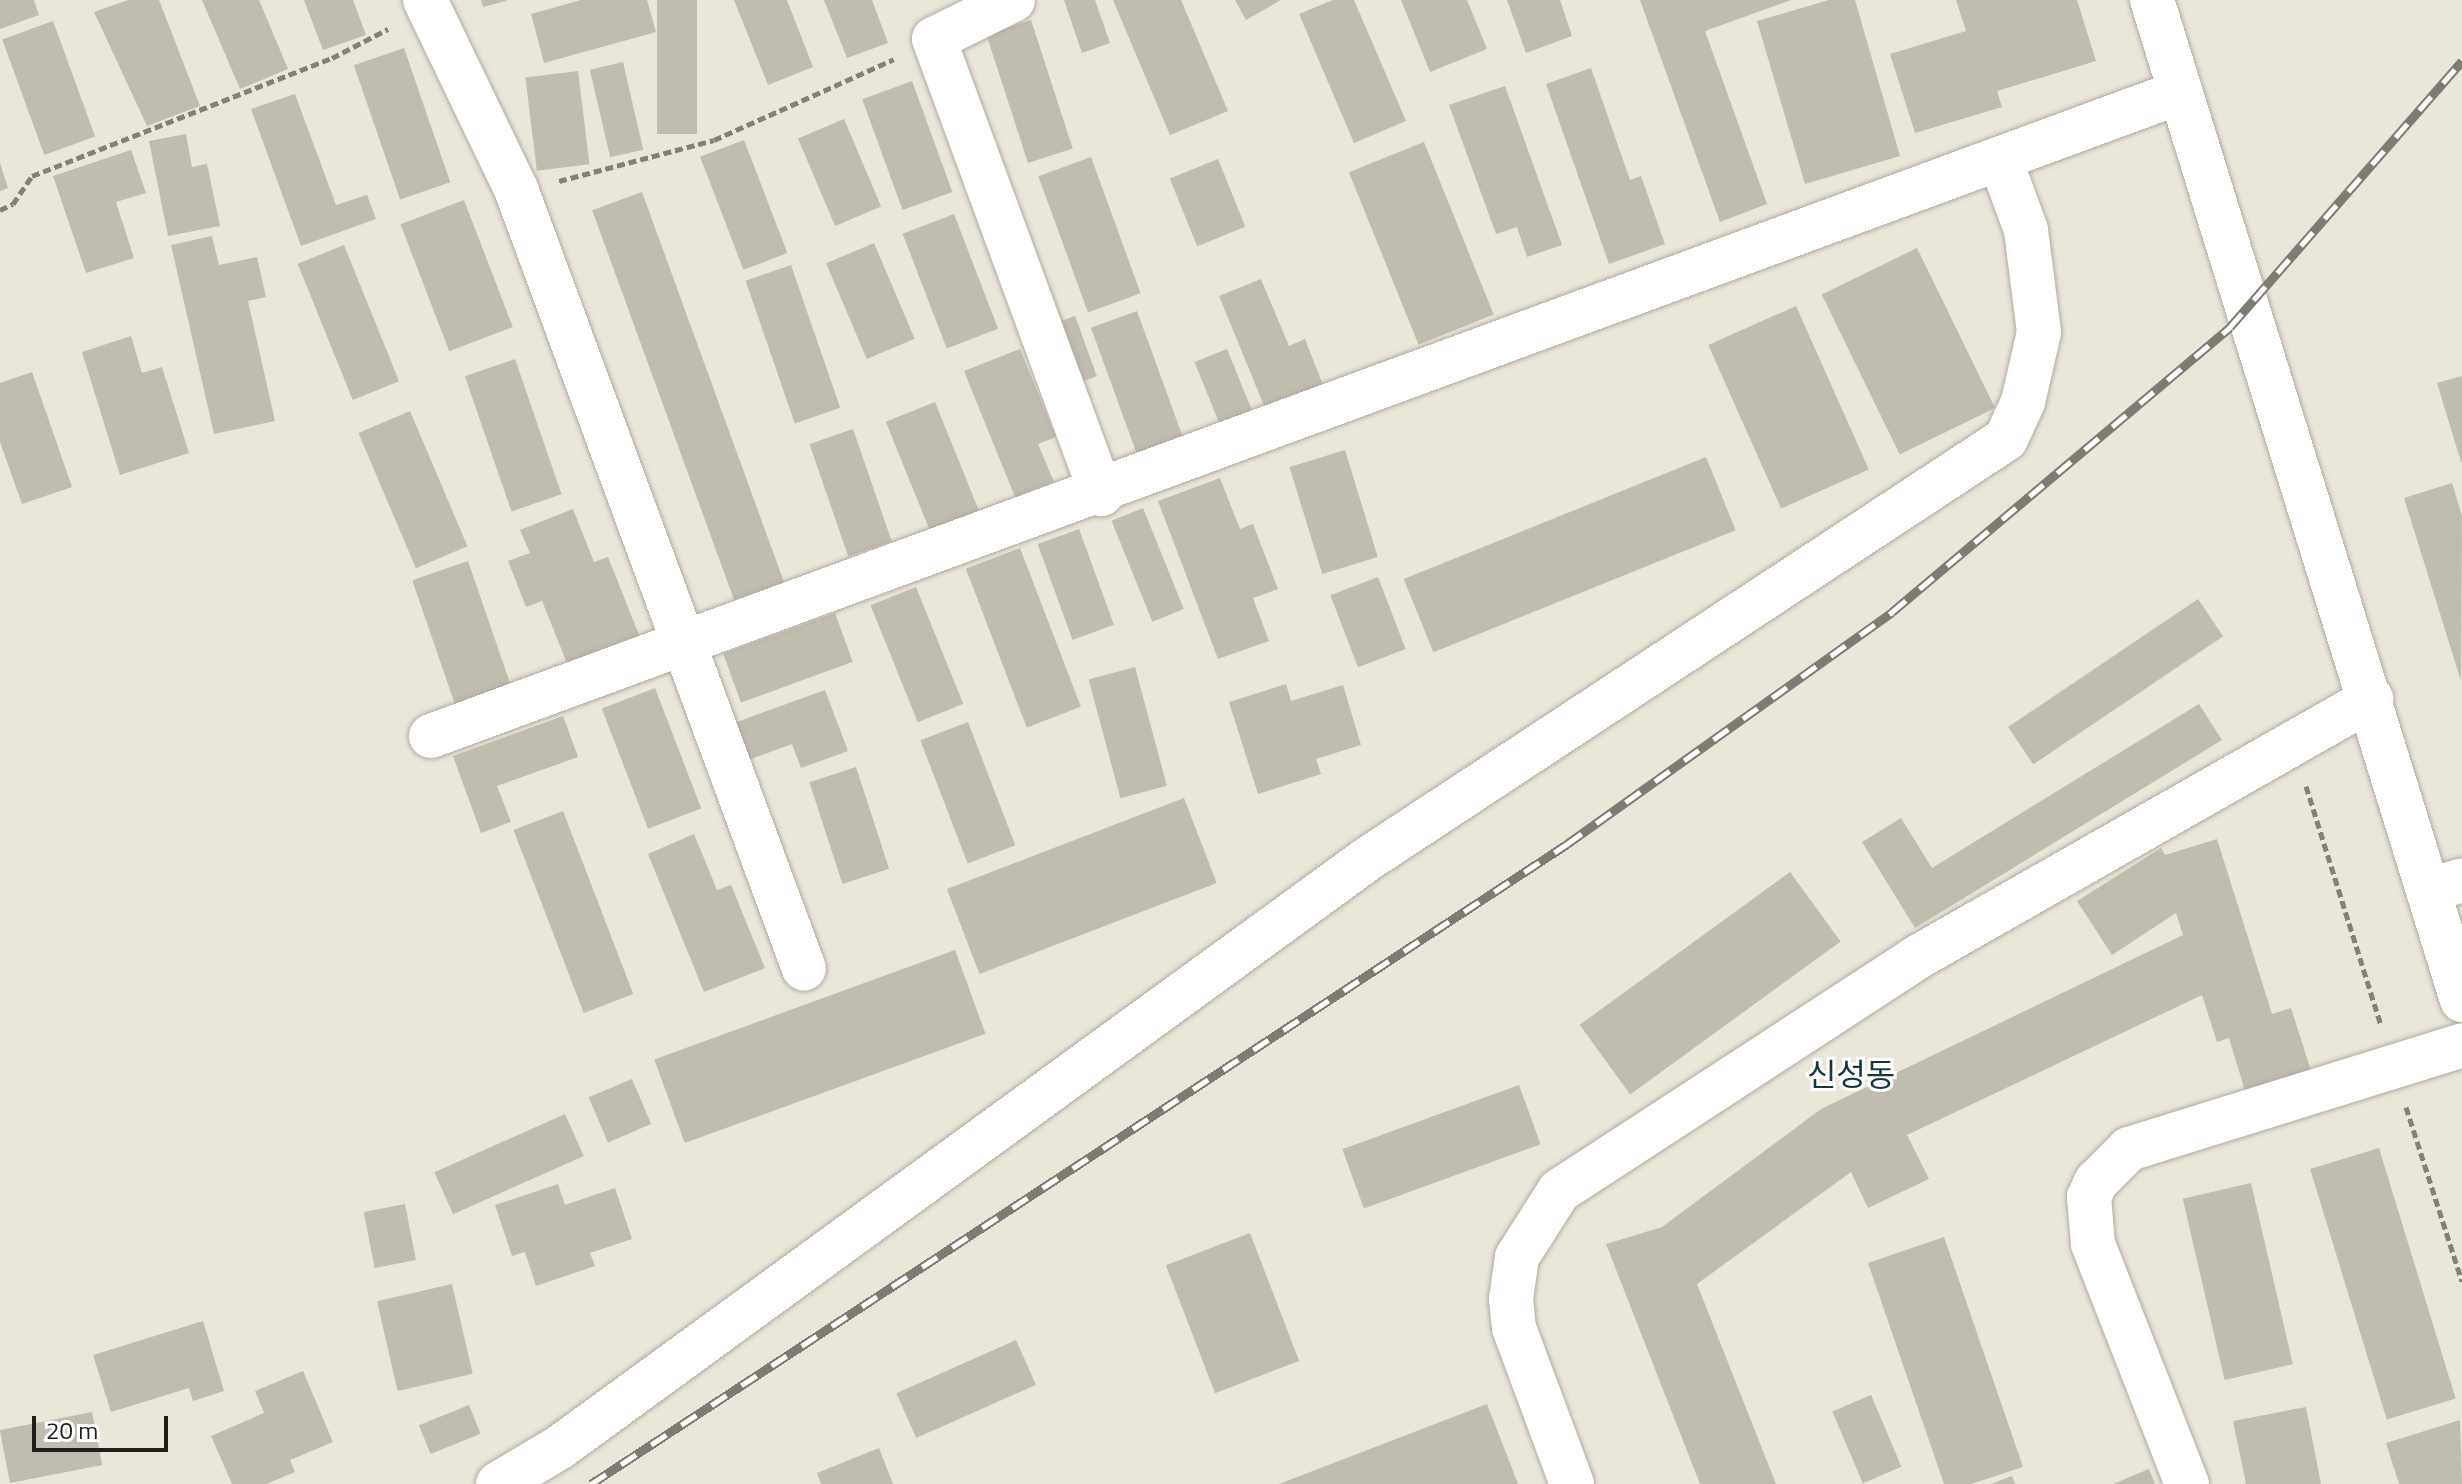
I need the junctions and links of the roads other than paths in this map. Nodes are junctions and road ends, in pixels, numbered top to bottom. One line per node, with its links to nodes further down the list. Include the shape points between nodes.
1 (1013, 0): 6 (street, via 934,39)
2 (2152, 0): 4 (street)
3 (428, 3): 7 (street, via 516,189)
4 (2180, 92): 5 (street); 8 (street)
5 (2000, 159): 6 (street); 14 (street, via 2026,230 2039,332 2023,402 2006,439 1369,858 560,1447)
6 (1101, 494): 7 (street)
7 (684, 648): 9 (street); 11 (street)
8 (2371, 699): 10 (street); 15 (street, via 1916,958 1559,1191 1517,1257 1511,1299 1514,1328)
9 (431, 736)
10 (2445, 885): 12 (street)
11 (804, 969)
12 (2462, 1000)
13 (2462, 1045): 16 (street, via 2129,1149 2096,1182 2089,1197 2093,1244)
14 (498, 1484)
15 (1572, 1484)
16 (2187, 1484)

